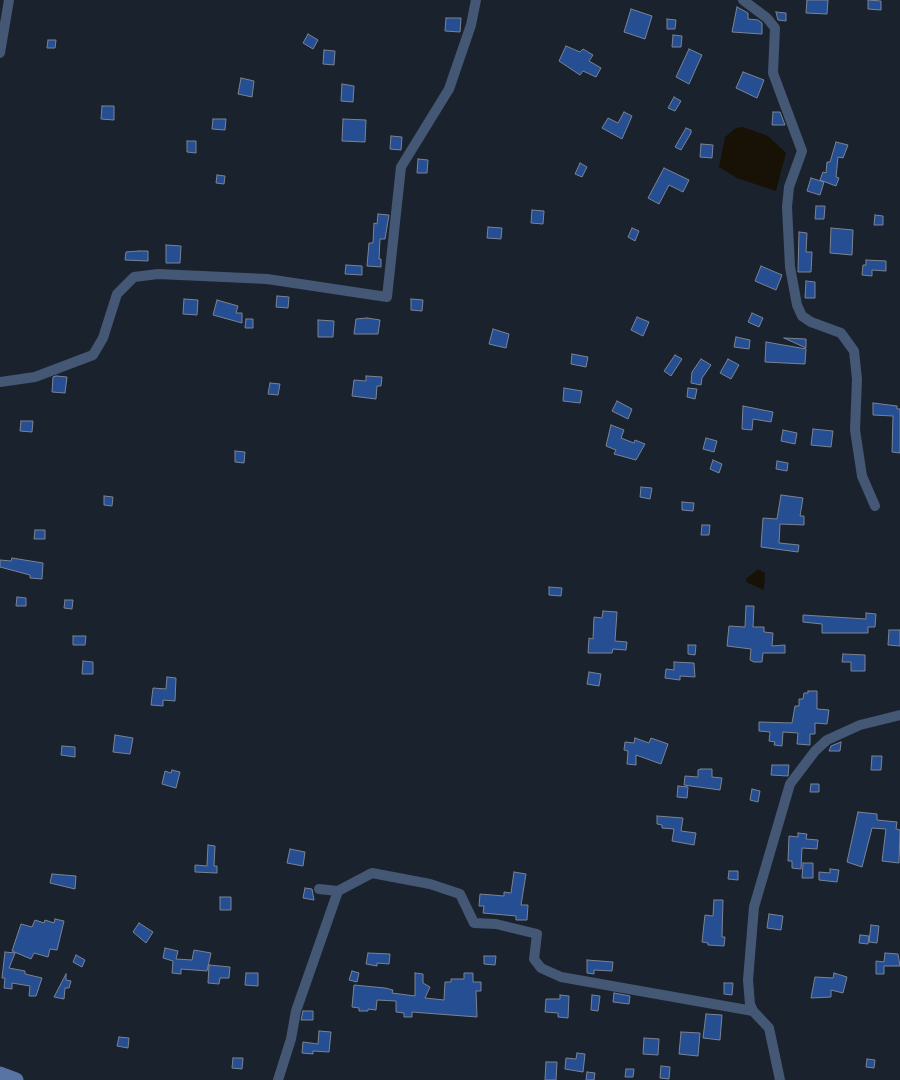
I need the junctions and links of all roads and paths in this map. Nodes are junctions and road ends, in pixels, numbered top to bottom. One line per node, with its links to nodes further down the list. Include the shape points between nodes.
1 (9, 0): 4 (street)
2 (476, 0): 5 (street, via 449,89 401,168 387,297 267,279 158,274 134,277 117,294 103,338 93,355 35,377)
3 (743, 0): 6 (street, via 775,28 773,73 802,151 789,187 787,207 790,267 797,305 802,316 841,333 854,351 857,379 855,430 862,476)
4 (0, 53)
5 (0, 382)
6 (876, 506)
7 (900, 715): 10 (street, via 860,725 827,740 790,784 754,907 748,980)
8 (320, 889): 9 (street)
9 (338, 891): 10 (street, via 372,873 430,884 460,894 474,923 496,924 537,934 534,959 541,968 561,977); 13 (street, via 296,1011)
10 (753, 1011): 14 (street, via 769,1028)
11 (0, 1074): 12 (street)
12 (16, 1080)
13 (278, 1080)
14 (780, 1080)

